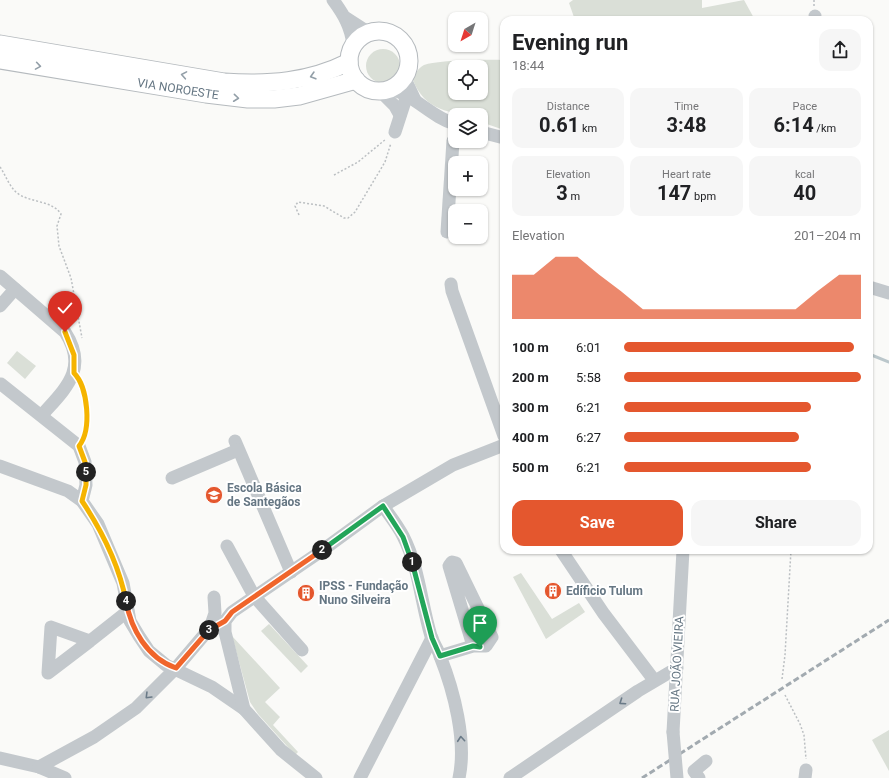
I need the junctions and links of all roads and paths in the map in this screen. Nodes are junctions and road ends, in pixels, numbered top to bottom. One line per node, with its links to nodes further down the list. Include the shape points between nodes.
1 (333, 0): 2 (street)
2 (346, 18): 3 (street); 5 (street)
3 (372, 32): 5 (main road, via 361,37); 8 (main road, via 390,33 405,46 409,65)
4 (0, 44): 7 (main road, VIA NOROESTE, one-way to 4, via 307,78 254,84 224,82)
5 (353, 45): 7 (main road)
6 (0, 60): 9 (main road, VIA NOROESTE, one-way to 9, via 248,99 299,96)
7 (349, 62): 9 (main road)
8 (406, 74): 10 (main road, via 400,82); 11 (street)
9 (356, 80): 10 (main road, via 363,86)
10 (384, 90): 11 (street); 13 (street)
11 (411, 97): 12 (street); 13 (street)
12 (433, 114): 14 (street); 16 (street)
13 (400, 115): 15 (street)
14 (448, 121)
15 (395, 132): 21 (path, via 358,162); 22 (path, via 385,162 355,212 344,218 324,206 298,202 295,206)
16 (448, 133)
17 (488, 134): 18 (street)
18 (500, 137)
19 (453, 148): 23 (street)
20 (0, 167): 30 (path, via 10,186 18,194 54,206 61,214 57,226 58,246 71,278)
21 (334, 175)
22 (299, 216)
23 (447, 232)
24 (0, 276): 27 (street)
25 (451, 284): 34 (street)
26 (873, 288): 28 (street)
27 (15, 289): 29 (street); 31 (street, via 65,332 74,355)
28 (889, 293)
29 (0, 306)
30 (82, 342)
31 (74, 373): 33 (street, via 66,388); 35 (path, via 84,388 87,422 86,434)
32 (1, 384): 33 (street)
33 (42, 415): 35 (street)
34 (500, 425)
35 (79, 446): 39 (street, via 85,462 86,485)
36 (500, 447): 40 (street, via 453,465)
37 (0, 466): 39 (street, via 68,491)
38 (172, 478): 45 (street, via 236,446)
39 (82, 501): 48 (street, via 98,524 109,550 122,583)
40 (383, 506): 45 (street); 51 (street, via 403,537 417,577)
41 (227, 546): 46 (street)
42 (564, 554): 59 (street, via 604,614)
43 (683, 554): 57 (street, RUA JOÃO VIEIRA)
44 (791, 554): 58 (path)
45 (291, 572): 46 (street)
46 (254, 596): 49 (street, via 232,612); 54 (street)
47 (214, 597): 50 (street, via 215,613)
48 (128, 611): 52 (street); 56 (street, via 149,651 158,660)
49 (225, 621): 50 (street); 61 (street, via 225,632)
50 (210, 628): 56 (street)
51 (432, 638): 55 (street); 68 (street)
52 (90, 641)
53 (473, 646): 53 (street, via 486,646 492,637 456,563 452,562 449,566); 55 (street)
54 (302, 650)
55 (440, 656): 69 (street, one-way to 55, via 462,761 460,727)
56 (176, 668): 61 (street, via 212,687); 64 (street, one-way to 64, via 136,708 94,737)
57 (677, 668): 59 (street); 71 (street, RUA JOÃO VIEIRA, bridge, via 673,732)
58 (782, 679)
59 (654, 680): 70 (street, one-way to 70)
60 (785, 695): 65 (path, via 804,735)
61 (244, 709): 67 (street, via 281,750)
62 (0, 758): 64 (street)
63 (706, 761): 72 (street, via 694,771)
64 (39, 767): 66 (street)
65 (806, 774)
66 (65, 778)
67 (316, 778)
68 (360, 778)
69 (459, 778)
70 (510, 778)
71 (677, 778)
72 (699, 778)

